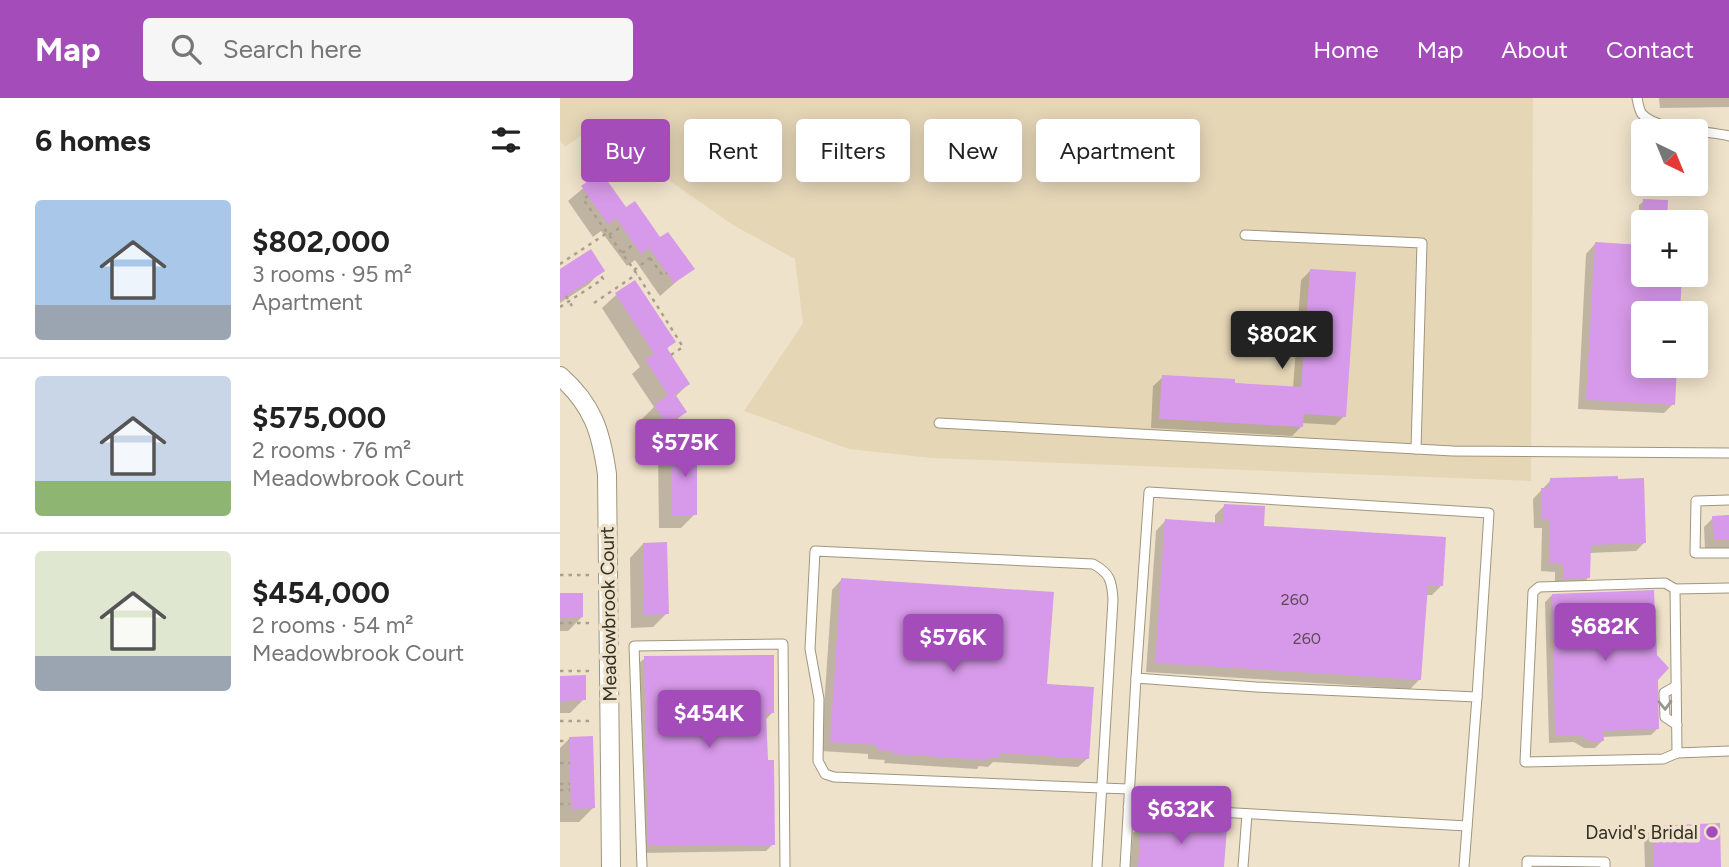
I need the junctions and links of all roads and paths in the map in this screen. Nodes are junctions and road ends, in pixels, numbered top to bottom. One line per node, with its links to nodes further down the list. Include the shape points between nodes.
1 (1637, 98): 2 (lane, via 1641,113 1658,125)
2 (1729, 136)
3 (588, 196): 5 (path, via 583,199)
4 (601, 214): 5 (path)
5 (596, 218): 7 (path)
6 (622, 226): 7 (path)
7 (608, 234): 10 (path); 13 (path)
8 (1245, 235): 26 (lane, via 1422,243)
9 (634, 244): 10 (path)
10 (621, 253): 14 (path)
11 (654, 255): 12 (path)
12 (650, 258): 14 (path); 15 (path, via 663,276)
13 (560, 264)
14 (634, 270): 17 (path)
15 (667, 273)
16 (600, 274): 19 (path, via 603,279)
17 (637, 274): 20 (path); 23 (path, via 683,347)
18 (566, 296): 19 (path)
19 (569, 301): 21 (path); 22 (path)
20 (594, 303)
21 (572, 306)
22 (560, 307)
23 (671, 355)
24 (560, 376): 59 (street, Meadowbrook Court, via 594,417 607,474)
25 (939, 423): 26 (lane)
26 (1416, 449): 27 (lane)
27 (1729, 453)
28 (1729, 500): 29 (lane, via 1696,501 1695,553)
29 (1729, 553)
30 (560, 575): 31 (path)
31 (593, 575)
32 (1729, 588): 33 (lane)
33 (1675, 589): 45 (lane); 45 (lane, via 1665,583 1539,587 1533,592 1525,762 1663,759)
34 (594, 622): 35 (path)
35 (560, 623)
36 (560, 671): 37 (path)
37 (595, 671)
38 (1136, 678): 39 (lane); 39 (lane, via 1149,492 1489,513); 51 (lane)
39 (1477, 698): 58 (lane)
40 (560, 721): 41 (path)
41 (597, 721)
42 (560, 741): 43 (path)
43 (569, 741)
44 (1729, 751): 45 (lane)
45 (1677, 754)
46 (560, 763): 47 (path)
47 (569, 763)
48 (570, 783): 49 (path)
49 (560, 784)
50 (1101, 788): 50 (lane, via 1113,600 1112,581 1105,571 1093,564 816,551 810,649 819,699 818,761 825,774); 51 (lane); 62 (lane)
51 (1129, 789): 56 (lane)
52 (560, 790): 53 (path)
53 (570, 790)
54 (560, 804): 55 (path)
55 (570, 804)
56 (1128, 807): 57 (lane); 63 (lane)
57 (1247, 814): 58 (lane); 64 (lane)
58 (1467, 826): 65 (lane)
59 (611, 867)
60 (642, 867): 61 (lane, via 634,646 783,644)
61 (785, 867)
62 (1097, 867)
63 (1125, 867)
64 (1243, 867)
65 (1464, 867)
66 (1527, 867): 67 (lane, via 1527,860 1605,862)
67 (1605, 867)

